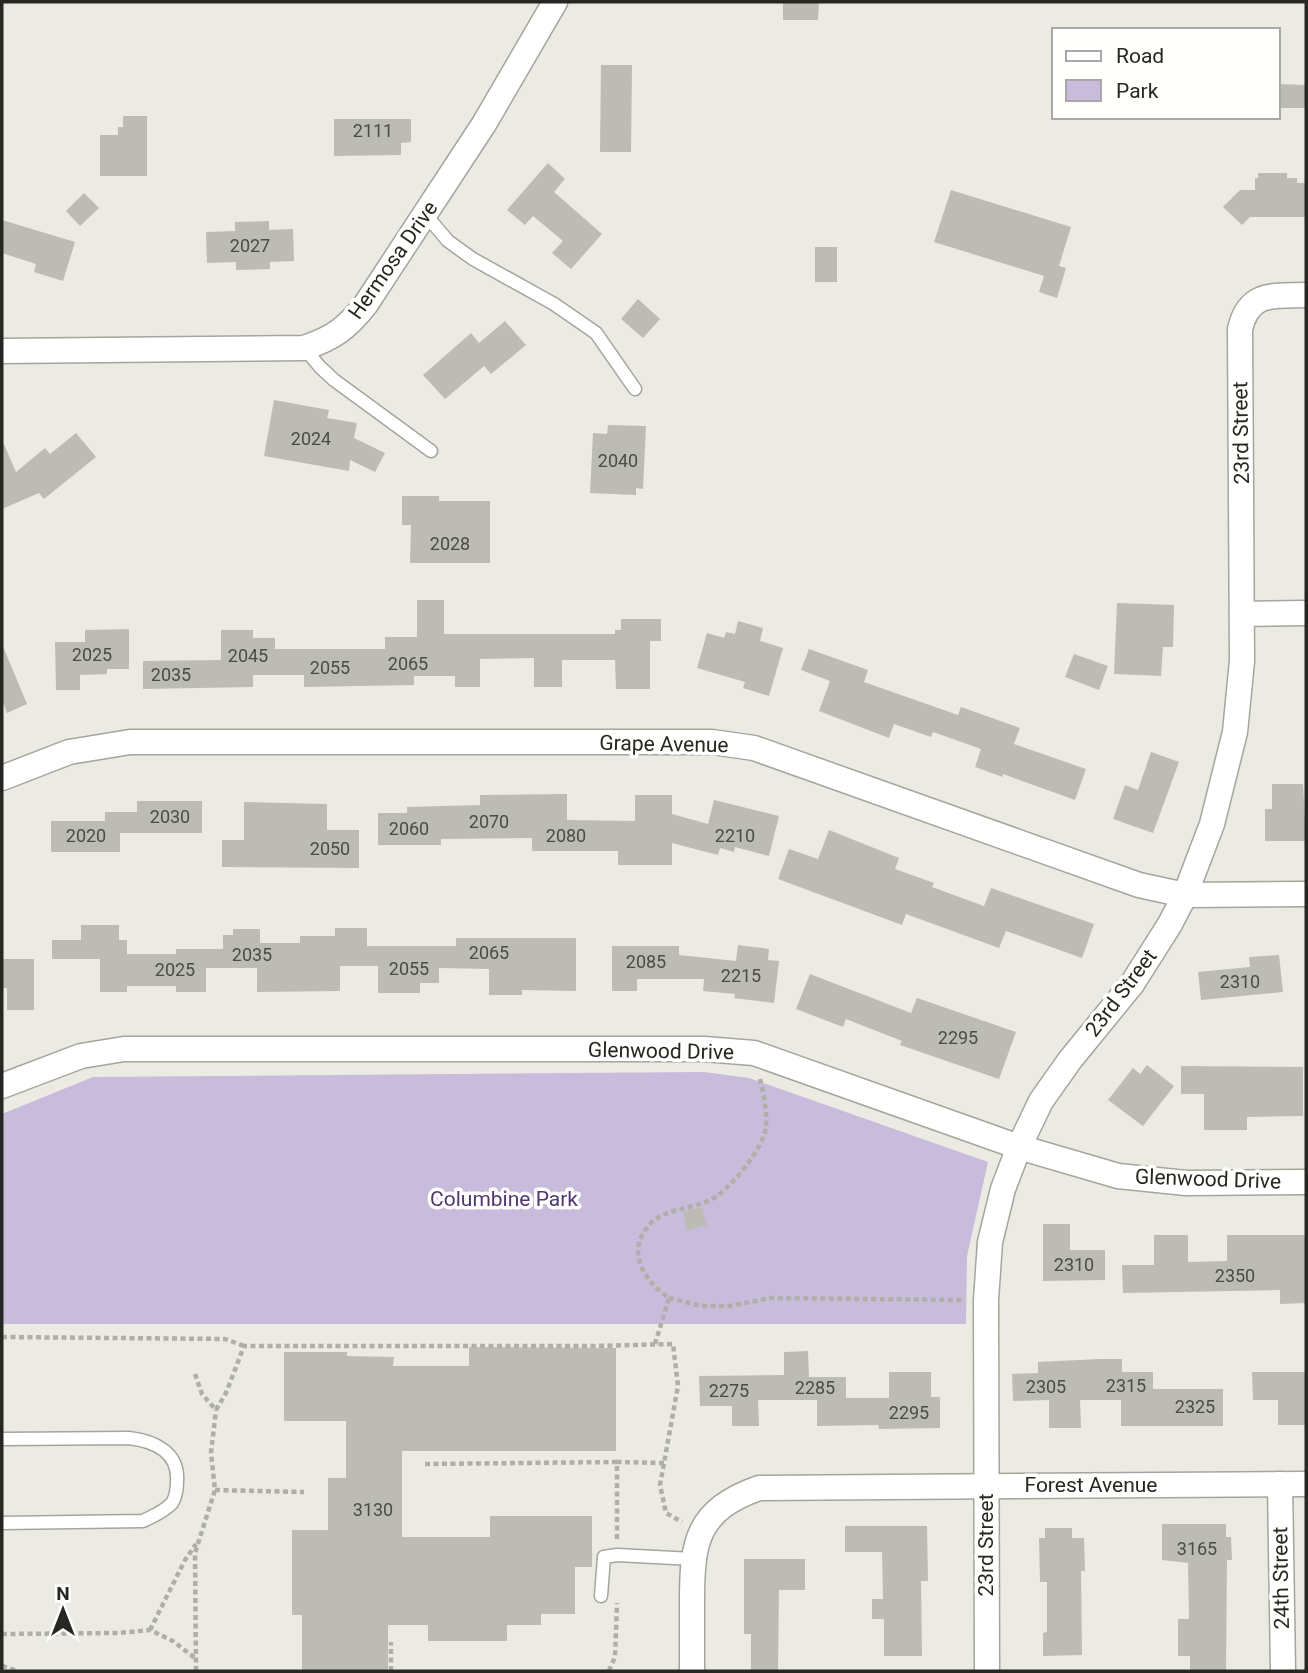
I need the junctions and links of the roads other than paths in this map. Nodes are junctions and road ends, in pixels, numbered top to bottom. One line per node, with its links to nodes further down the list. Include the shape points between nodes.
1 (555, 2): 2 (street, Hermosa Drive)
2 (425, 215): 4 (street, Hermosa Drive, via 352,323 330,339); 6 (lane, via 448,241 473,259 596,333)
3 (1306, 295): 9 (street, 23rd Street, via 1265,296 1247,308 1240,329)
4 (304, 348): 5 (street, Hermosa Drive); 7 (lane, via 334,380)
5 (2, 351)
6 (635, 389)
7 (431, 451)
8 (1306, 613): 9 (street)
9 (1243, 614): 12 (street, 23rd Street, via 1235,732 1212,824)
10 (2, 778): 12 (street, Grape Avenue, via 69,751 130,742 712,742 754,748 1139,885)
11 (1306, 894): 12 (street, Grape Avenue)
12 (1185, 895): 14 (street, 23rd Street, via 1132,984 1041,1101)
13 (2, 1086): 14 (street, Glenwood Drive, via 81,1056 124,1049 704,1049 754,1054)
14 (1019, 1147): 15 (street, Glenwood Drive, via 1118,1176 1186,1183); 19 (street, 23rd Street, via 990,1242)
15 (1306, 1182)
16 (2, 1439): 20 (lane, via 146,1440 168,1453 178,1477 173,1502 143,1521)
17 (1280, 1484): 18 (street, Forest Avenue); 19 (street, Forest Avenue); 25 (street, 24th Street)
18 (1306, 1484)
19 (986, 1485): 21 (street, Forest Avenue, via 759,1488 735,1497 715,1512 696,1541); 24 (street, 23rd Street)
20 (2, 1522)
21 (693, 1559): 22 (lane, via 604,1557); 23 (street)
22 (601, 1596)
23 (692, 1671)
24 (986, 1671)
25 (1283, 1671)

